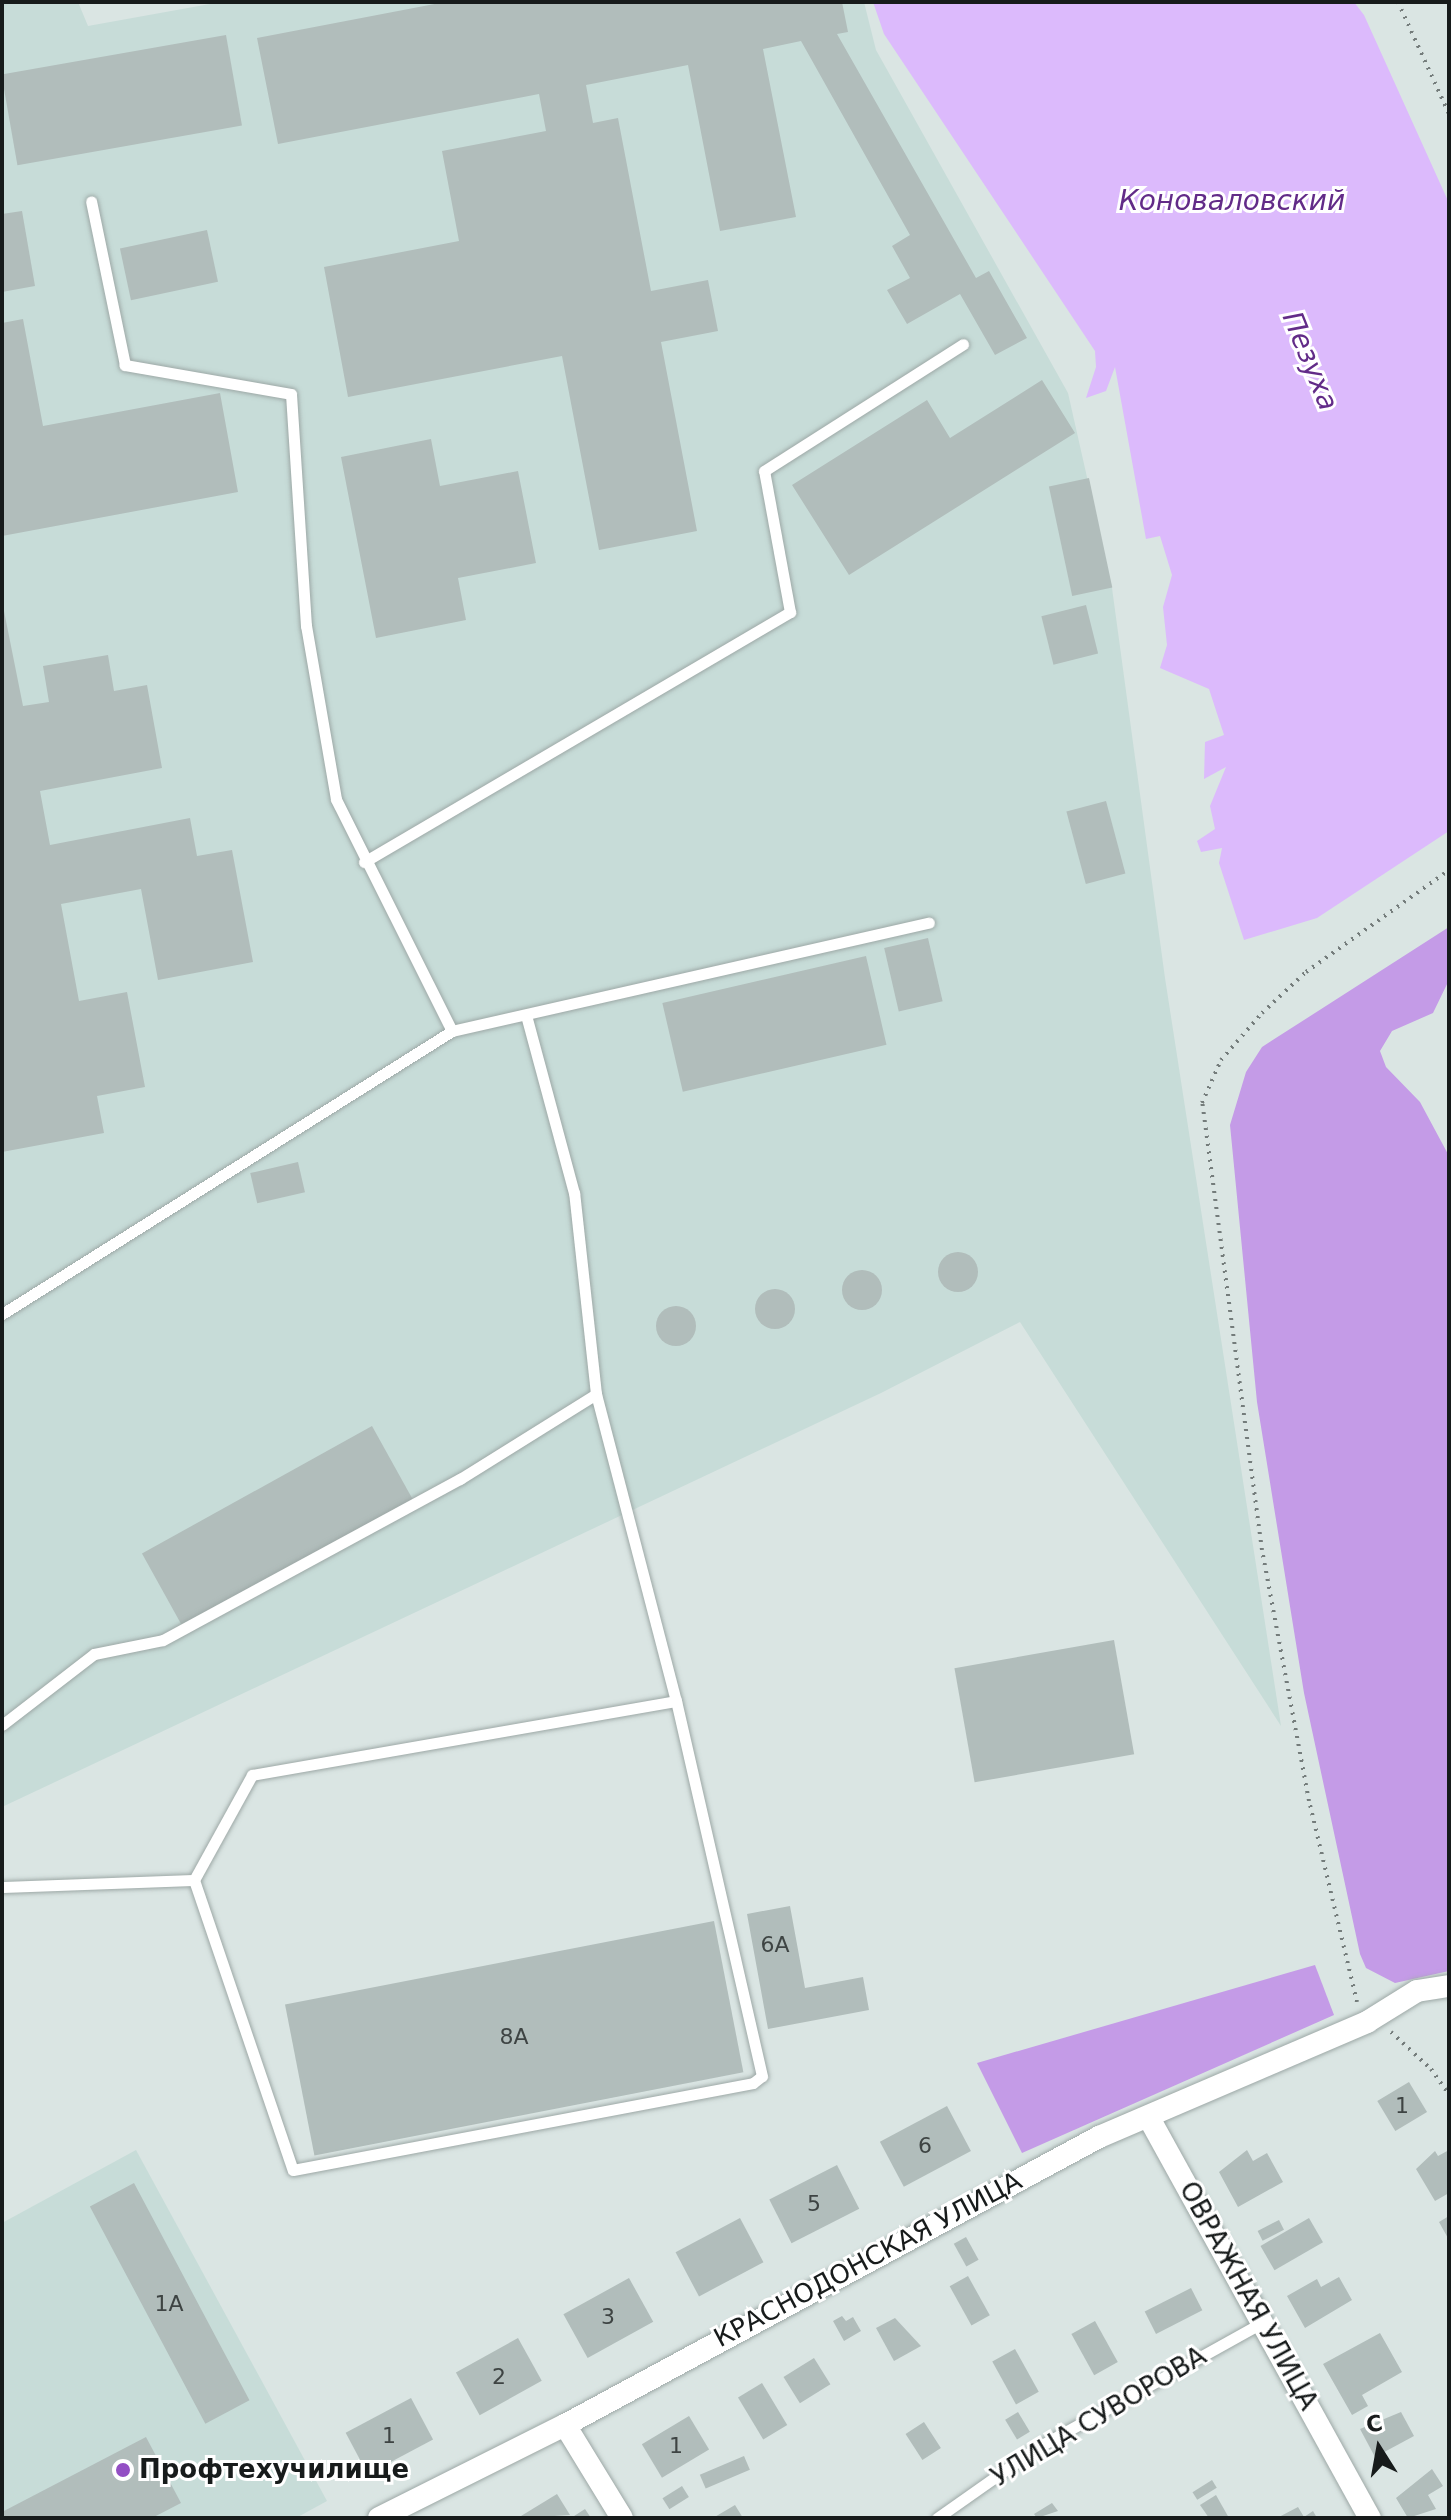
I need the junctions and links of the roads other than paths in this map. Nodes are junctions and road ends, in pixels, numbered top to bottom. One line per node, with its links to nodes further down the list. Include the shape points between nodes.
1 (91, 201): 3 (lane, via 125,365 291,394 306,626 336,799)
2 (963, 344): 3 (lane, via 764,471 790,612)
3 (364, 862): 6 (lane)
4 (929, 923): 5 (lane)
5 (526, 1015): 6 (lane); 8 (lane, via 574,1193)
6 (452, 1031): 7 (lane)
7 (2, 1314)
8 (596, 1394): 9 (lane); 10 (lane, via 460,1479 163,1640 94,1654)
9 (676, 1701): 11 (lane, via 252,1775); 11 (lane, via 763,2066 753,2083 293,2170)
10 (2, 1725)
11 (194, 1880): 12 (lane)
12 (2, 1887)
13 (1449, 1986): 14 (street, КРАСНОДОНСКАЯ УЛИЦА, via 1417,1991 1367,2022)
14 (1149, 2118): 15 (street, ОВРАЖНАЯ УЛИЦА); 16 (street, КРАСНОДОНСКАЯ УЛИЦА, via 1099,2137 916,2232)
15 (1263, 2322): 19 (lane, УЛИЦА СУВОРОВА, via 1035,2449); 20 (street, ОВРАЖНАЯ УЛИЦА)
16 (565, 2425): 17 (street, КРАСНОДОНСКАЯ УЛИЦА); 18 (street)
17 (379, 2518)
18 (622, 2518)
19 (937, 2518)
20 (1370, 2518)

